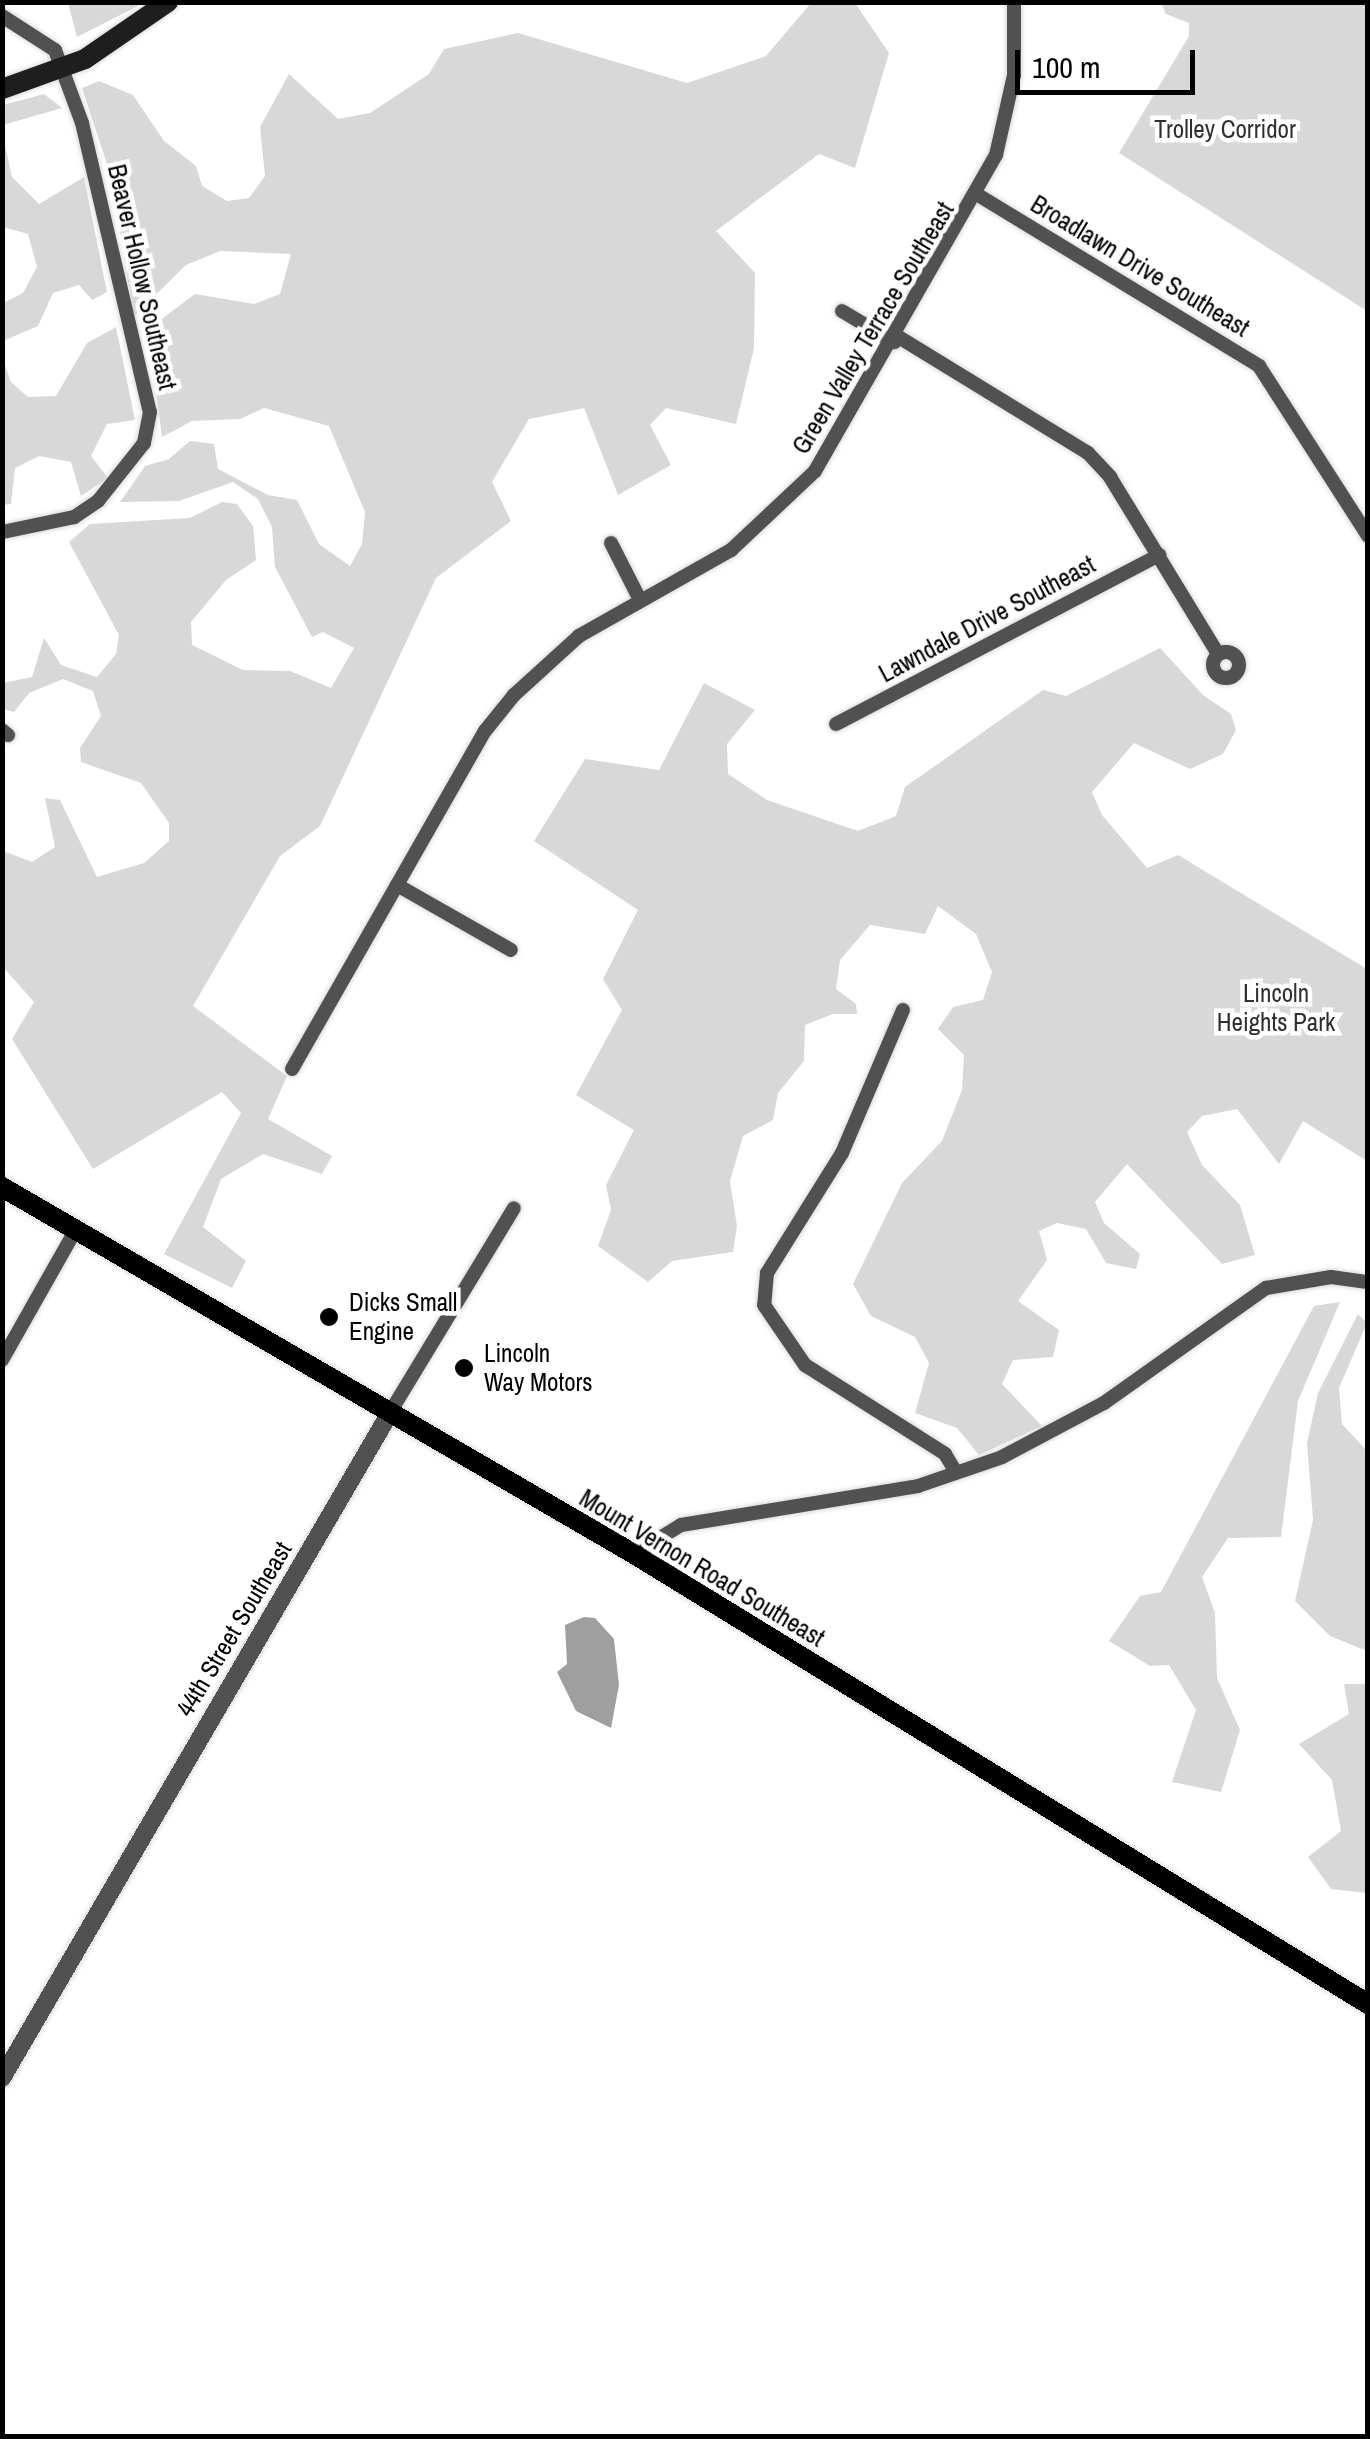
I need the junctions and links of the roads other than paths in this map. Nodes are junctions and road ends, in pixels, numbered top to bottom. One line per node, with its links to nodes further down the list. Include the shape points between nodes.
1 (168, 2): 4 (main road)
2 (1014, 2): 6 (street, Green Valley Terrace Southeast, via 1009,114)
3 (2, 16): 4 (street, via 55,50)
4 (61, 69): 5 (main road); 9 (street, Beaver Hollow Southeast, via 82,123 150,412 144,443 98,501 74,518)
5 (2, 89)
6 (978, 194): 8 (street, Green Valley Terrace Southeast); 10 (street, Broadlawn Drive Southeast, via 1259,366)
7 (842, 311): 8 (street)
8 (895, 339): 12 (street, via 1088,453); 13 (street, Green Valley Terrace Southeast, via 836,441 792,497 731,550)
9 (2, 532)
10 (1368, 536)
11 (611, 543): 13 (street)
12 (1159, 555): 14 (street); 15 (street, Lawndale Drive Southeast)
13 (640, 598): 16 (street, Green Valley Terrace Southeast, via 579,636 514,695 485,731)
14 (1218, 654)
15 (836, 724)
16 (397, 885): 17 (street); 19 (street, Green Valley Terrace Southeast)
17 (511, 950)
18 (904, 1010): 26 (street, via 842,1153 767,1273 764,1305 804,1365 945,1454)
19 (292, 1069)
20 (2, 1187): 22 (main road, Mount Vernon Road Southeast)
21 (514, 1208): 25 (street, 44th Street Southeast)
22 (76, 1229): 24 (street); 25 (main road, Mount Vernon Road Southeast)
23 (1368, 1282): 26 (street, via 1331,1277 1266,1288 1077,1420)
24 (2, 1360)
25 (392, 1411): 27 (main road, Mount Vernon Road Southeast); 29 (street, 44th Street Southeast)
26 (956, 1472): 27 (street, via 918,1486 680,1524)
27 (634, 1554): 28 (main road, Mount Vernon Road Southeast)
28 (1368, 2004)
29 (2, 2078)

